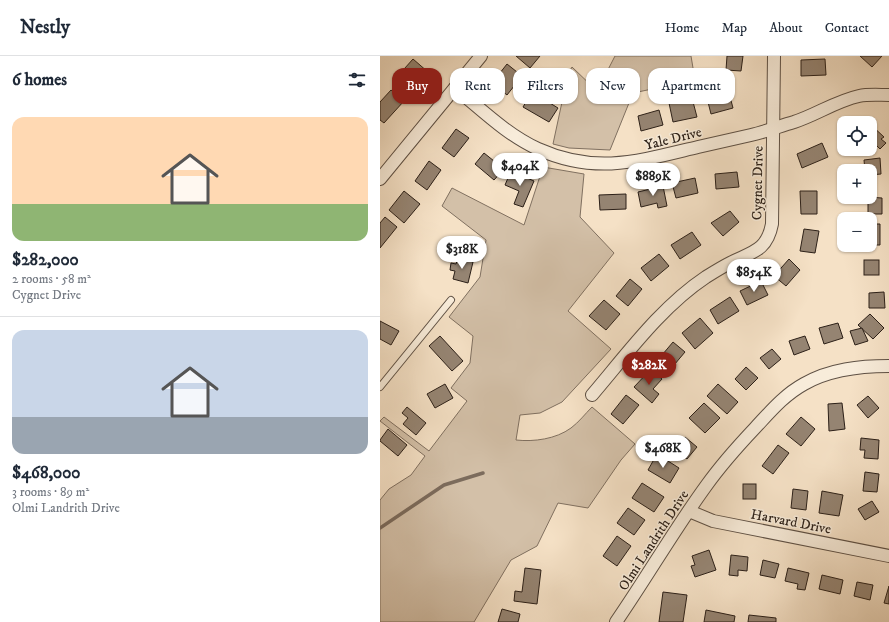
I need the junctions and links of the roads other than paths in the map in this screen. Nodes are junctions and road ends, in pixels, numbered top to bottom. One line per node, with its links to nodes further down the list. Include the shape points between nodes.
1 (481, 56): 3 (street)
2 (774, 56): 7 (street, Cygnet Drive)
3 (471, 68)
4 (450, 94): 8 (street)
5 (889, 95): 7 (street, Yale Drive, via 859,96)
6 (475, 104): 7 (street, Yale Drive, via 524,141 554,155 587,163 638,162)
7 (773, 128): 12 (street, Cygnet Drive, via 772,224 766,242 754,253 708,276 678,298)
8 (380, 179)
9 (451, 300): 11 (lane)
10 (889, 366): 13 (street, Olmi Landrith Drive, via 868,366 832,372 805,383 787,395 724,463)
11 (380, 387)
12 (592, 395)
13 (689, 511): 14 (street, Harvard Drive, via 714,521); 15 (street, Olmi Landrith Drive)
14 (889, 556)
15 (616, 622)

